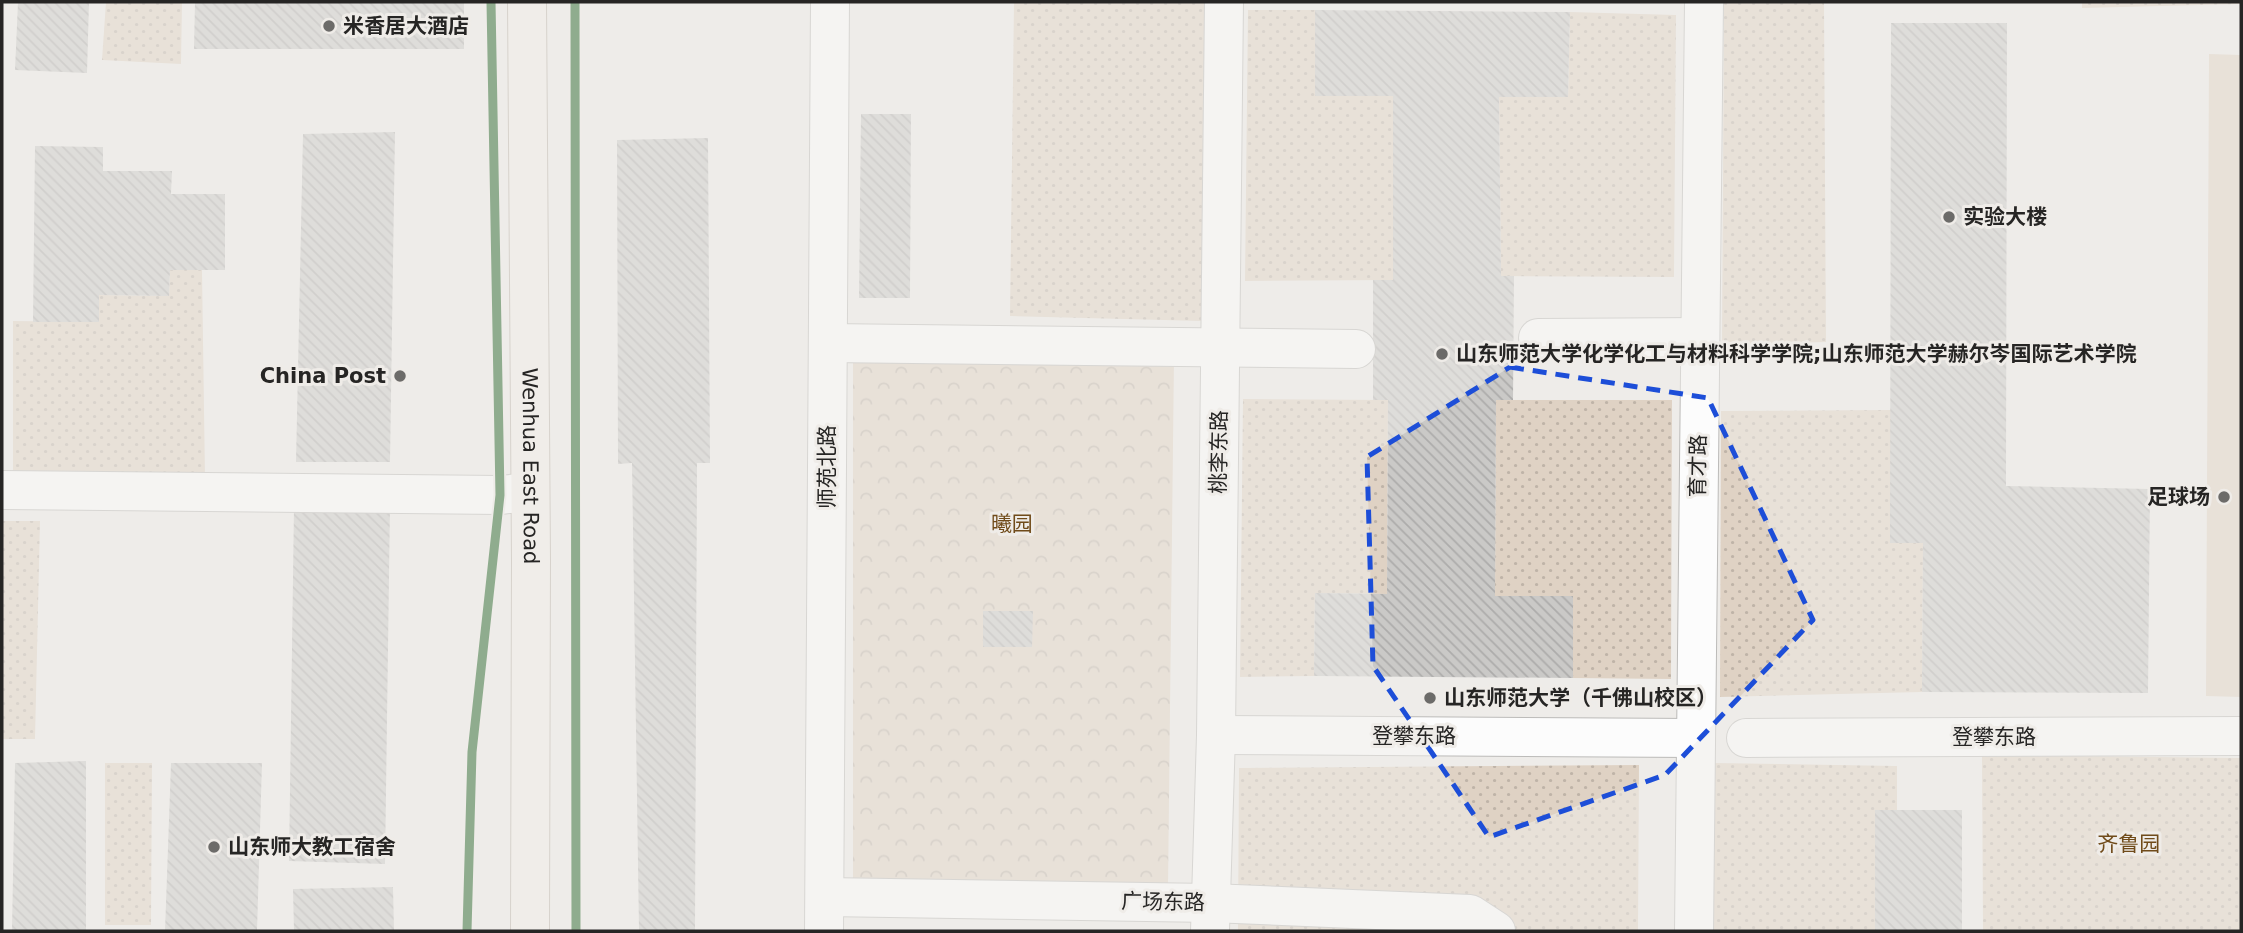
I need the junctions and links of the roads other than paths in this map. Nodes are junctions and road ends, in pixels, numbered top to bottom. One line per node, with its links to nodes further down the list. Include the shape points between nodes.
1 (527, 2): 11 (main road, Wenhua East Road)
2 (830, 2): 7 (lane, 师苑北路)
3 (1224, 2): 8 (lane, 桃李东路)
4 (1704, 2): 5 (lane, 育才路)
5 (1700, 337): 6 (lane); 14 (lane, 育才路)
6 (1538, 338)
7 (828, 343): 8 (lane); 16 (lane, 师苑北路)
8 (1220, 349): 9 (lane); 12 (lane, 桃李东路)
9 (1356, 349)
10 (2, 490): 11 (lane)
11 (530, 492): 18 (main road, Wenhua East Road)
12 (1216, 735): 14 (lane, 登攀东路); 17 (lane, 桃李东路)
13 (2241, 736): 15 (lane, 登攀东路)
14 (1695, 738): 20 (lane, 育才路)
15 (1746, 738)
16 (825, 914): 17 (lane, 广场东路)
17 (1211, 917): 19 (lane, 广场东路, via 1471,914)
18 (530, 931)
19 (1496, 931)
20 (1694, 931)

